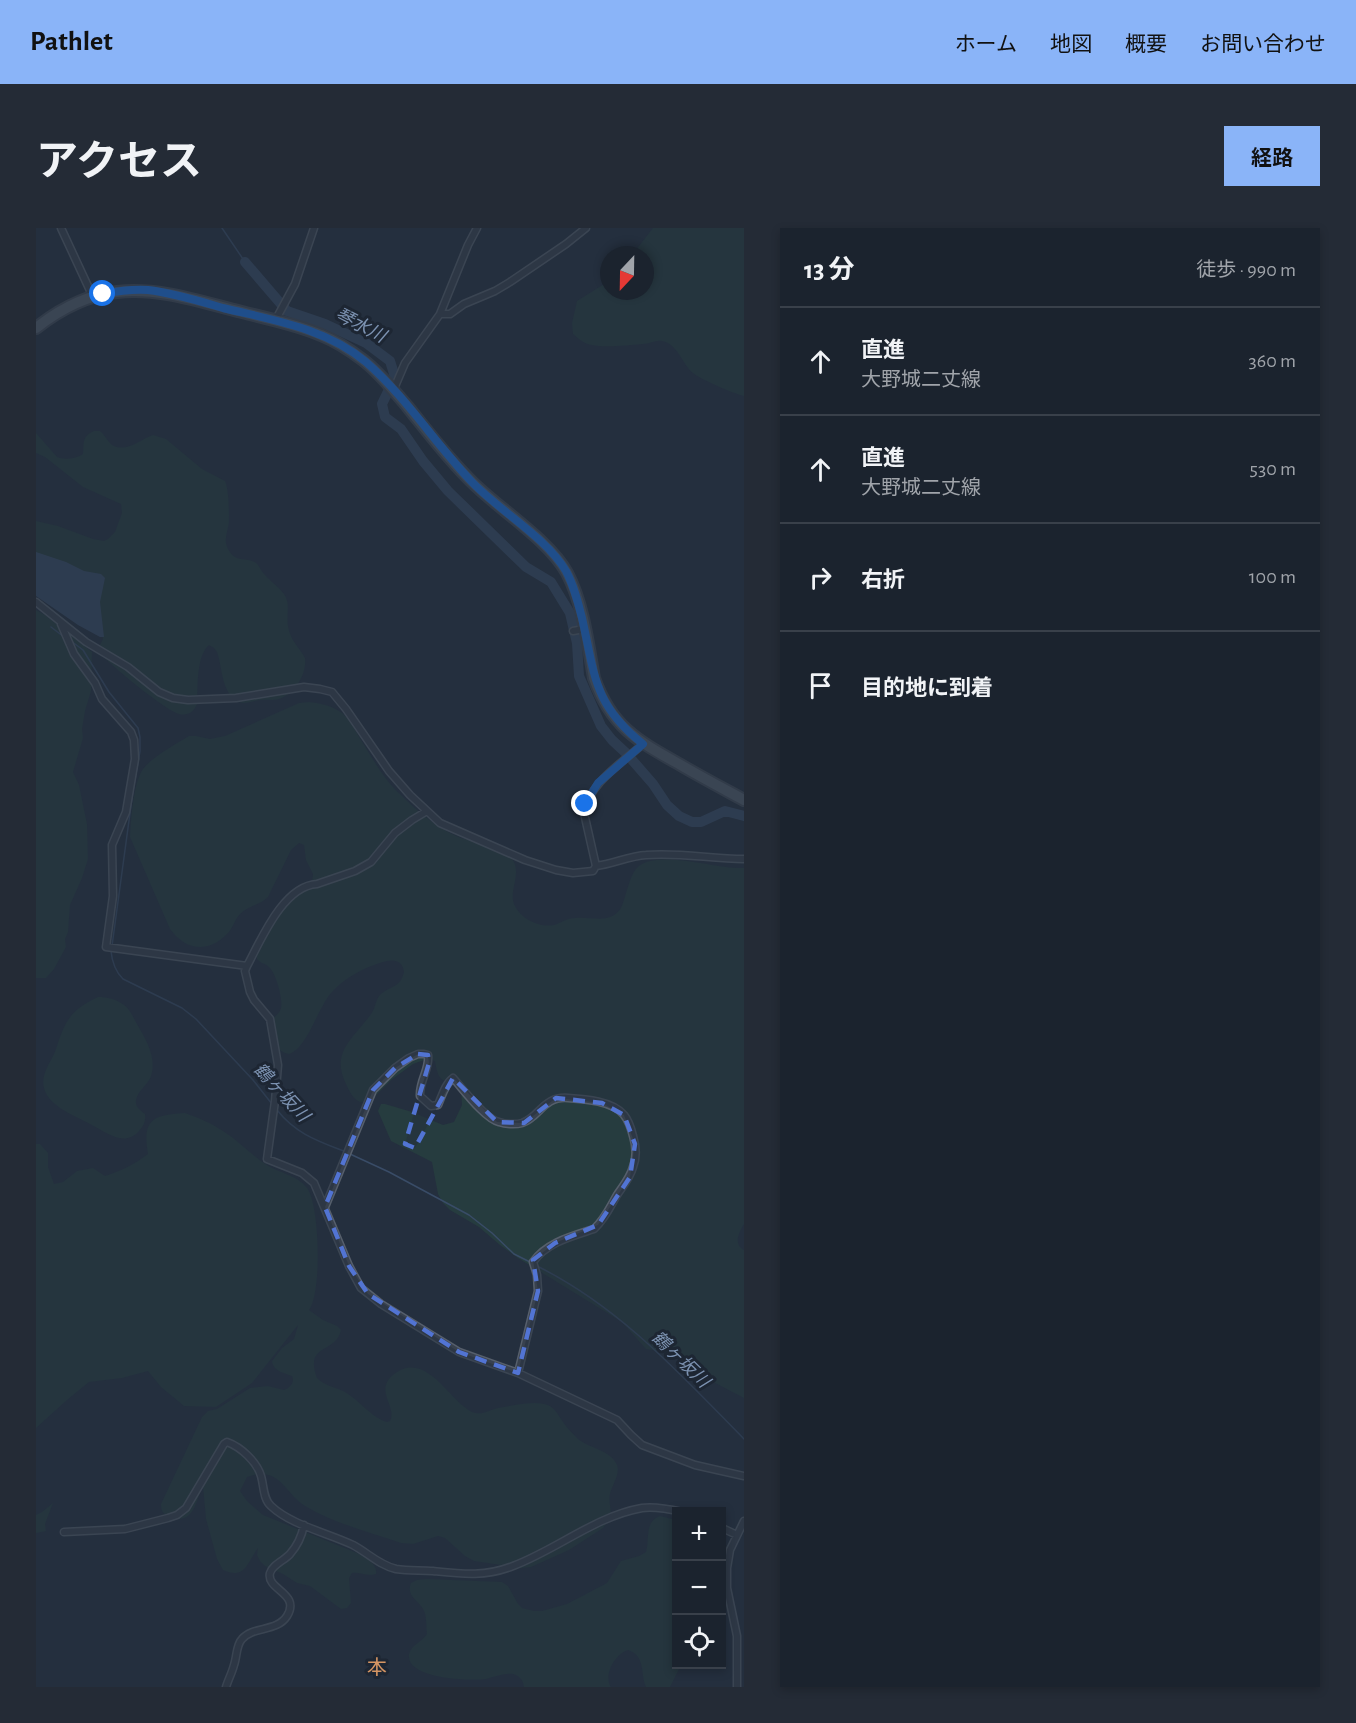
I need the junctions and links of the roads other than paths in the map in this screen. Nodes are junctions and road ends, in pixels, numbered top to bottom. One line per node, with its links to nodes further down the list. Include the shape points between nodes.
1 (61, 228): 5 (street)
2 (314, 228): 7 (street, via 295,284)
3 (477, 228): 6 (street)
4 (586, 228): 6 (street, via 495,291 450,314)
5 (93, 297): 7 (main road, via 146,290); 8 (main road, via 66,307)
6 (440, 314): 9 (street)
7 (277, 316): 9 (main road, via 337,342)
8 (36, 328)
9 (390, 387): 12 (main road, via 472,482 562,565 576,594 578,630 602,698 620,724)
10 (36, 602): 11 (street)
11 (60, 621): 14 (street, via 173,698 236,698 304,687 332,692 389,771); 17 (street, via 74,654 134,740 135,759 126,812 112,845 113,896 106,947)
12 (643, 744): 13 (main road); 16 (street, via 598,783 585,804)
13 (744, 800)
14 (427, 811): 16 (street, via 440,823 525,860 573,873 592,872); 17 (street, via 396,833 371,862 294,893 274,916)
15 (744, 859): 16 (street, via 643,855)
16 (596, 866)
17 (247, 966): 18 (street, via 250,993 270,1019 278,1065 267,1159 310,1179)
18 (325, 1207): 19 (street, via 361,1288 381,1305 459,1352); 19 (street, via 373,1090 394,1068 418,1054 428,1055 420,1096 431,1106 438,1105 453,1078 498,1122 524,1123 556,1098 602,1103 624,1114 635,1144 630,1177 594,1229 555,1243 533,1262 538,1291)
19 (518, 1374): 20 (street, via 617,1420 642,1445 695,1465)
20 (744, 1476)
21 (672, 1510): 23 (street, via 636,1510 598,1524 514,1566 471,1575 386,1566 351,1544)
22 (744, 1521): 26 (street)
23 (304, 1525): 25 (street, via 271,1506 256,1466 227,1442 186,1508 177,1515 124,1529); 27 (street, via 300,1540 270,1573 274,1585 288,1599 286,1616 270,1628 243,1637)
24 (726, 1530): 26 (street)
25 (64, 1532)
26 (737, 1535): 28 (street, via 728,1559 727,1577 737,1636)
27 (225, 1687)
28 (737, 1687)

